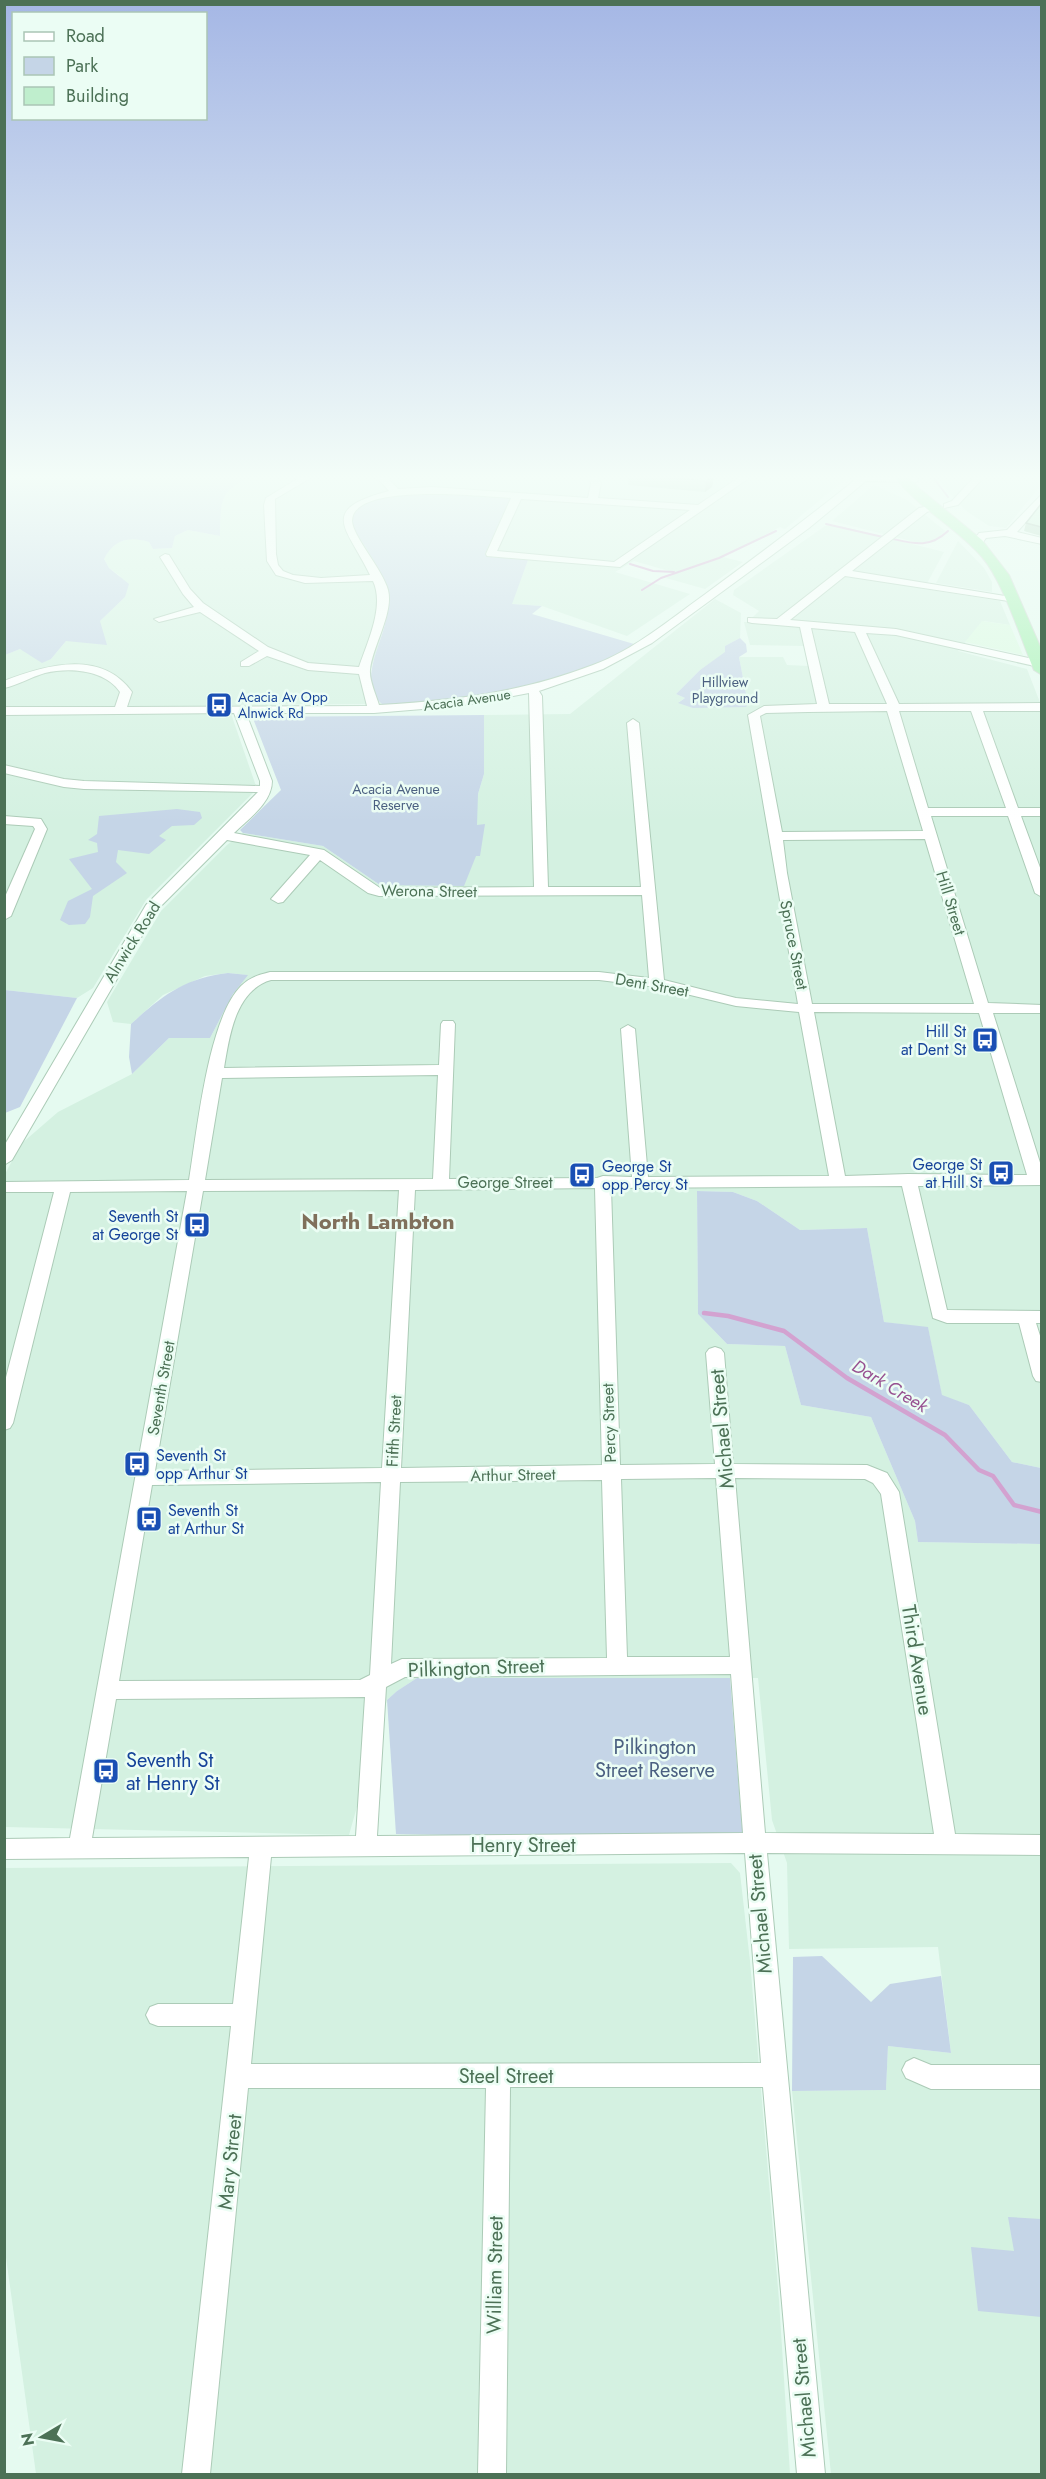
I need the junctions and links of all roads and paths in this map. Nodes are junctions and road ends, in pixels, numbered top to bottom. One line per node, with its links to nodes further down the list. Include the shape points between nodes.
1 (187, 592): 9 (street)
2 (383, 592): 19 (street, via 380,623)
3 (715, 592): 21 (street, Acacia Avenue, via 648,641 595,669)
4 (820, 592): 12 (street)
5 (960, 592): 8 (street)
6 (1008, 592): 8 (highway)
7 (1024, 592): 15 (highway)
8 (1011, 600): 18 (highway)
9 (202, 608): 10 (street); 16 (street)
10 (159, 619)
11 (752, 620): 12 (street)
12 (780, 622): 13 (street)
13 (805, 625): 14 (street); 24 (street)
14 (859, 629): 18 (street, via 896,632); 25 (street, Hill Street)
15 (1041, 632)
16 (266, 652): 17 (street); 19 (street, via 305,667)
17 (245, 664)
18 (1041, 666)
19 (364, 671): 26 (street)
20 (4, 685): 28 (street, via 57,668 98,672 122,684 126,692)
21 (532, 689): 26 (street, Acacia Avenue, via 459,703); 42 (street, via 536,696)
22 (976, 707): 23 (street); 25 (street); 34 (street)
23 (1041, 707)
24 (824, 708): 25 (street); 39 (street, Spruce Street, via 758,711 754,715)
25 (894, 708): 33 (street, Hill Street)
26 (374, 709): 29 (street, Acacia Avenue)
27 (4, 711): 28 (street, Acacia Avenue)
28 (120, 711): 29 (street, Acacia Avenue)
29 (239, 711): 37 (street, Alnwick Road, via 266,789 262,798)
30 (633, 723): 41 (street)
31 (4, 769): 32 (street, via 84,785)
32 (256, 789)
33 (924, 812): 34 (street); 38 (street, Hill Street)
34 (1012, 812): 35 (street); 43 (street)
35 (1041, 812)
36 (4, 820): 45 (street, via 37,822 41,828)
37 (223, 835): 40 (street, Werona Street); 55 (street, Alnwick Road, via 151,908)
38 (930, 835): 39 (street); 48 (street, Hill Street)
39 (776, 836): 50 (street, Spruce Street)
40 (319, 853): 42 (street, Werona Street, via 379,892); 44 (street)
41 (648, 891): 42 (street, Werona Street); 47 (street)
42 (541, 892)
43 (1041, 893)
44 (278, 899)
45 (4, 916)
46 (262, 977): 47 (street, Dent Street, via 578,976); 54 (street, Seventh Street, via 251,983 227,1020)
47 (657, 983): 50 (street, Dent Street, via 736,1002)
48 (985, 1009): 49 (street, Dent Street); 50 (street, Dent Street); 58 (street, Hill Street)
49 (1041, 1009)
50 (806, 1010): 57 (street, Spruce Street)
51 (448, 1024): 53 (street)
52 (628, 1029): 60 (street)
53 (445, 1070): 54 (street); 61 (street)
54 (216, 1073): 63 (street, Seventh Street)
55 (4, 1160)
56 (908, 1179): 57 (street, George Street); 58 (street, George Street); 66 (street, via 939,1314)
57 (838, 1180): 60 (street, George Street)
58 (1039, 1180)
59 (603, 1181): 60 (street, George Street); 61 (street, George Street); 71 (street, Percy Street)
60 (640, 1181)
61 (441, 1182): 62 (street, George Street)
62 (407, 1183): 63 (street, George Street); 72 (street, Fifth Street)
63 (196, 1184): 65 (street, George Street); 73 (street, Seventh Street)
64 (4, 1187): 65 (street, George Street)
65 (63, 1187): 69 (street)
66 (1034, 1317): 68 (street)
67 (715, 1353): 70 (street, Michael Street)
68 (1041, 1376)
69 (4, 1423)
70 (725, 1472): 71 (street, Arthur Street); 74 (street, Arthur Street, via 867,1472); 76 (street, Michael Street)
71 (611, 1474): 72 (street, Arthur Street); 75 (street, Percy Street)
72 (392, 1477): 73 (street, Arthur Street); 77 (street, Fifth Street)
73 (146, 1478): 78 (street, Seventh Street)
74 (880, 1478): 80 (street, Third Avenue, via 890,1492)
75 (617, 1665): 76 (street, Pilkington Street); 77 (street, Pilkington Street, via 402,1668)
76 (741, 1665): 79 (street, Michael Street)
77 (378, 1681): 78 (street, Pilkington Street, via 363,1689); 81 (street, Fifth Street)
78 (108, 1690): 84 (street, Seventh Street)
79 (754, 1843): 80 (street, Henry Street); 81 (street, Henry Street); 91 (street, Michael Street)
80 (946, 1844): 82 (street, Henry Street)
81 (366, 1845): 85 (street, Henry Street)
82 (1041, 1845)
83 (4, 1848): 84 (street, Henry Street)
84 (80, 1848): 85 (street, Henry Street)
85 (261, 1848): 87 (street, Mary Street)
86 (158, 2015): 87 (street)
87 (245, 2015): 89 (street, Mary Street)
88 (914, 2070): 92 (street, via 931,2077)
89 (239, 2076): 90 (street, Steel Street); 93 (street, Mary Street)
90 (498, 2076): 91 (street, Steel Street); 94 (street, William Street)
91 (774, 2076): 95 (street, Michael Street)
92 (1041, 2077)
93 (196, 2475)
94 (492, 2475)
95 (811, 2475)

